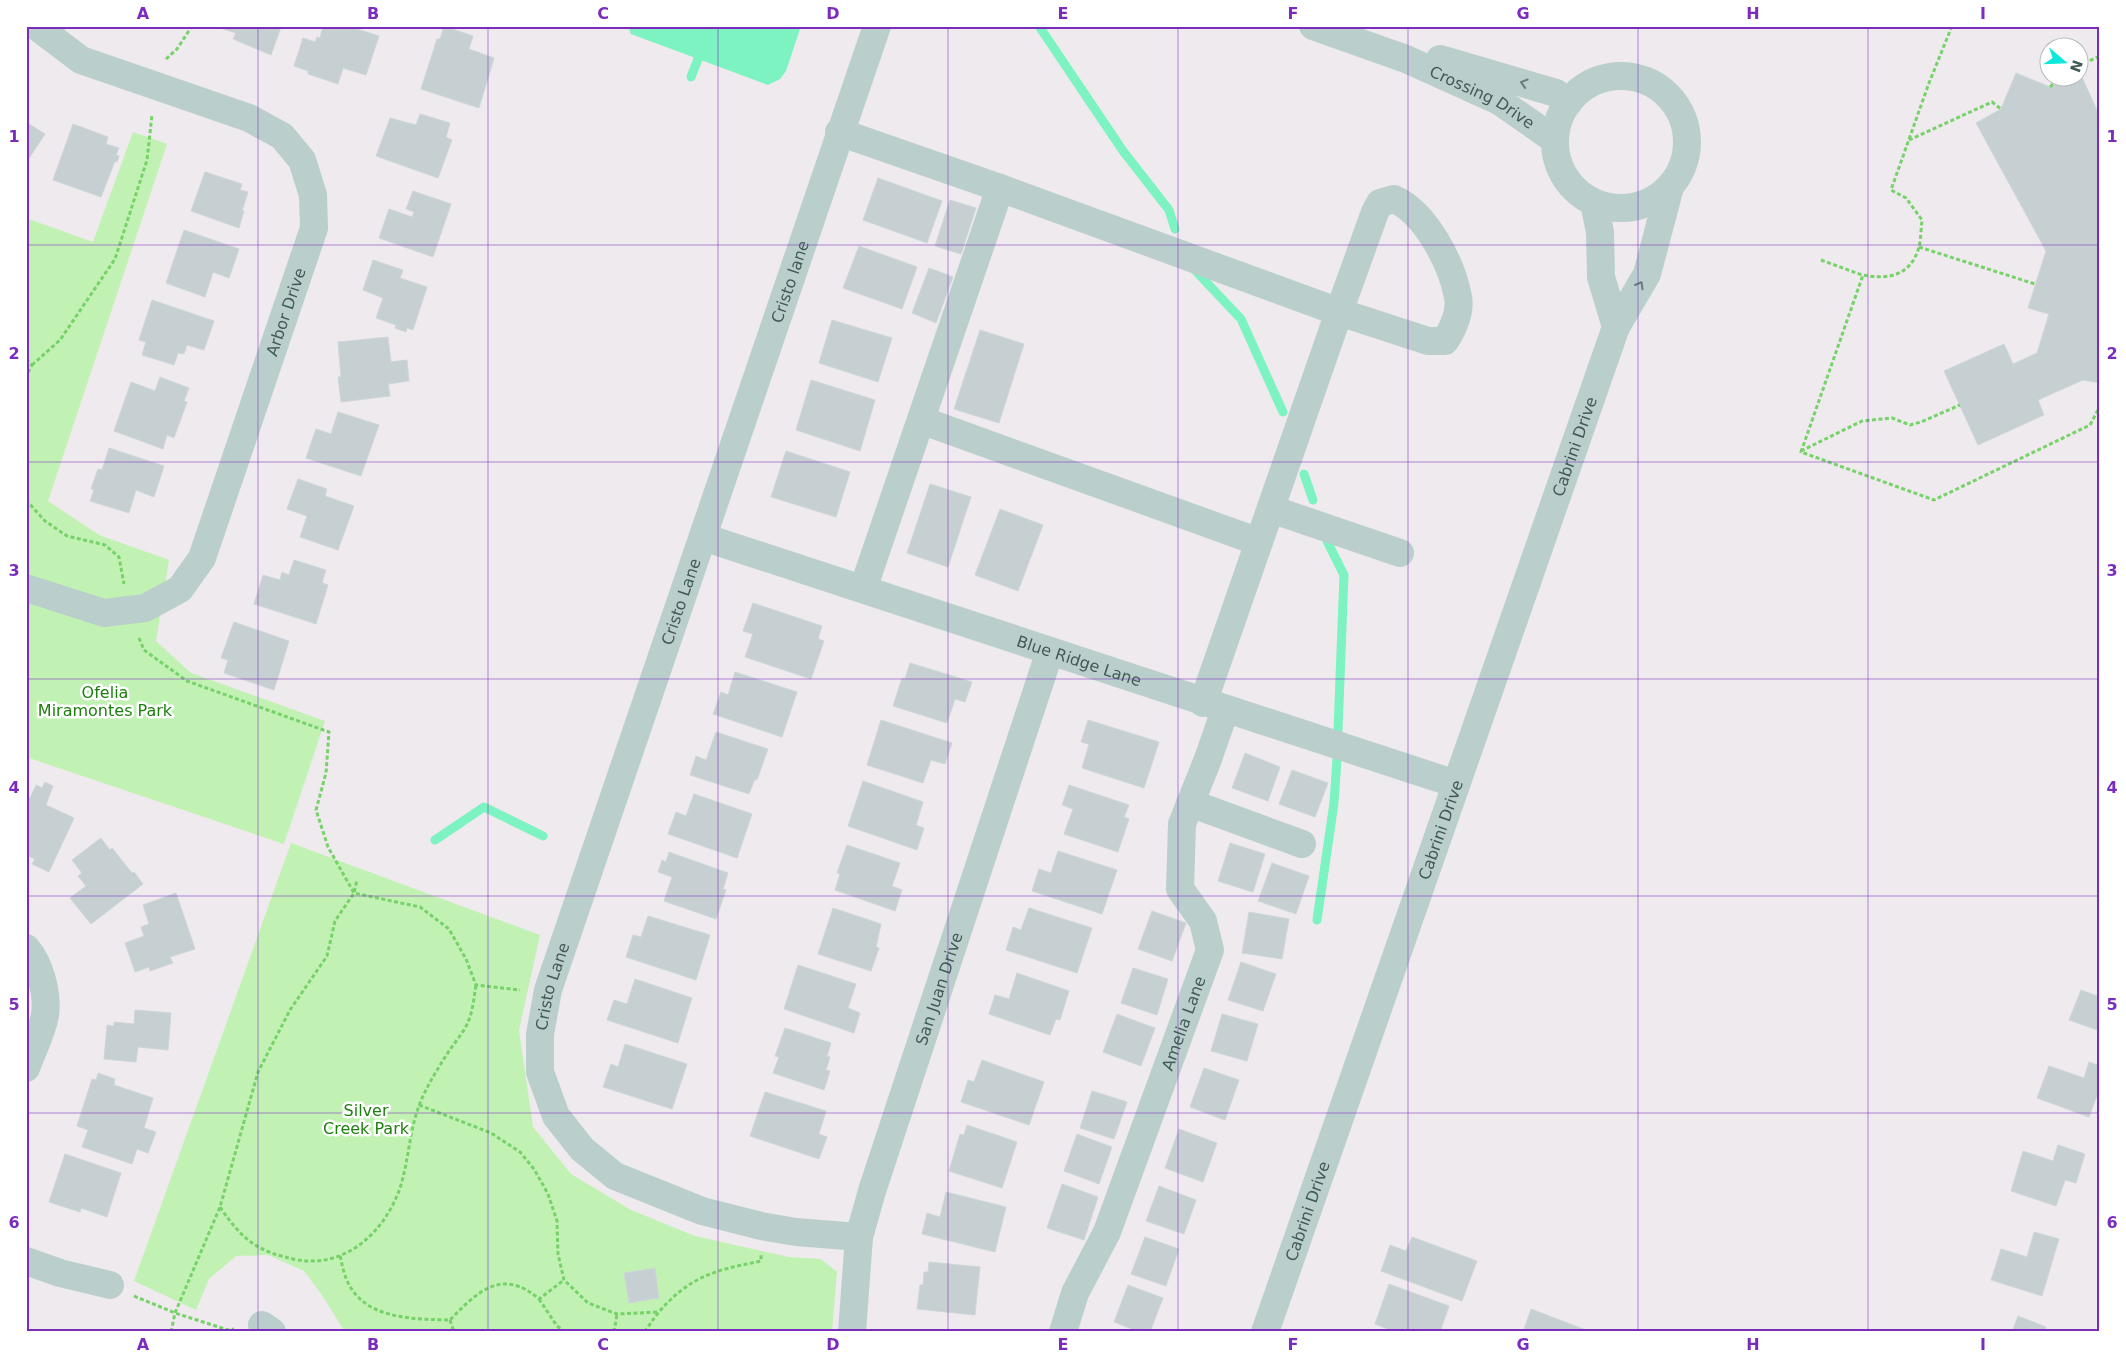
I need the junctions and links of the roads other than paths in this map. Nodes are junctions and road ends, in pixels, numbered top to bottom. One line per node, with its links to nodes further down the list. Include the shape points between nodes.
1 (36, 26): 18 (street, Arbor Drive, via 80,60 249,118 282,136 302,160 313,195 314,228 202,558 180,589 145,608 104,613)
2 (877, 26): 6 (street, Cristo lane)
3 (1313, 26): 4 (street, Crossing Drive)
4 (1406, 59): 5 (street, Crossing Drive, one-way to 4, via 1556,93 1439,58); 7 (street, Crossing Drive, via 1499,101)
5 (1569, 102): 7 (street, Crossing Drive, via 1559,120); 8 (street, Crossing Drive, via 1584,88 1602,79 1623,76 1643,79 1661,89 1676,105 1686,125 1688,148 1682,170)
6 (839, 132): 9 (street); 15 (street, Cristo lane)
7 (1555, 140): 10 (street, Crossing Drive, via 1565,177)
8 (1670, 187): 10 (street, Crossing Drive, via 1654,200 1635,207 1614,208); 12 (street, Cabrini Drive, one-way to 8, via 1647,274)
9 (1000, 188): 11 (street); 13 (street)
10 (1594, 203): 12 (street, via 1600,232 1602,277)
11 (1339, 312): 11 (street, Amelia Lane, via 1428,340 1445,341 1454,329 1458,299 1446,262 1426,227 1403,203 1394,199 1380,203); 14 (street, Amelia Lane)
12 (1616, 327): 22 (street, Cabrini Drive)
13 (921, 420): 16 (street); 19 (street)
14 (1271, 509): 16 (street, Amelia Lane); 17 (street)
15 (703, 537): 19 (street, Blue Ridge Lane); 27 (street, Cristo Lane, via 546,997 540,1034 540,1072 556,1116 582,1149 615,1176 702,1211 760,1226)
16 (1259, 542): 21 (street, Amelia Lane)
17 (1400, 553)
18 (26, 588)
19 (863, 589): 20 (street, Blue Ridge Lane)
20 (1050, 650): 21 (street, Blue Ridge Lane); 27 (street, San Juan Drive)
21 (1214, 706): 22 (street, Blue Ridge Lane); 23 (street, Amelia Lane)
22 (1456, 784): 32 (street, Cabrini Drive)
23 (1190, 803): 24 (street); 31 (street, Amelia Lane, via 1182,824 1180,889 1203,921 1210,950 1107,1232 1075,1293)
24 (1302, 844)
25 (26, 948): 26 (street, via 31,953 43,986 45,1015)
26 (26, 1068)
27 (859, 1238): 30 (street, San Juan Drive)
28 (26, 1262): 29 (street)
29 (110, 1285)
30 (852, 1332)
31 (1063, 1332)
32 (1265, 1332)

